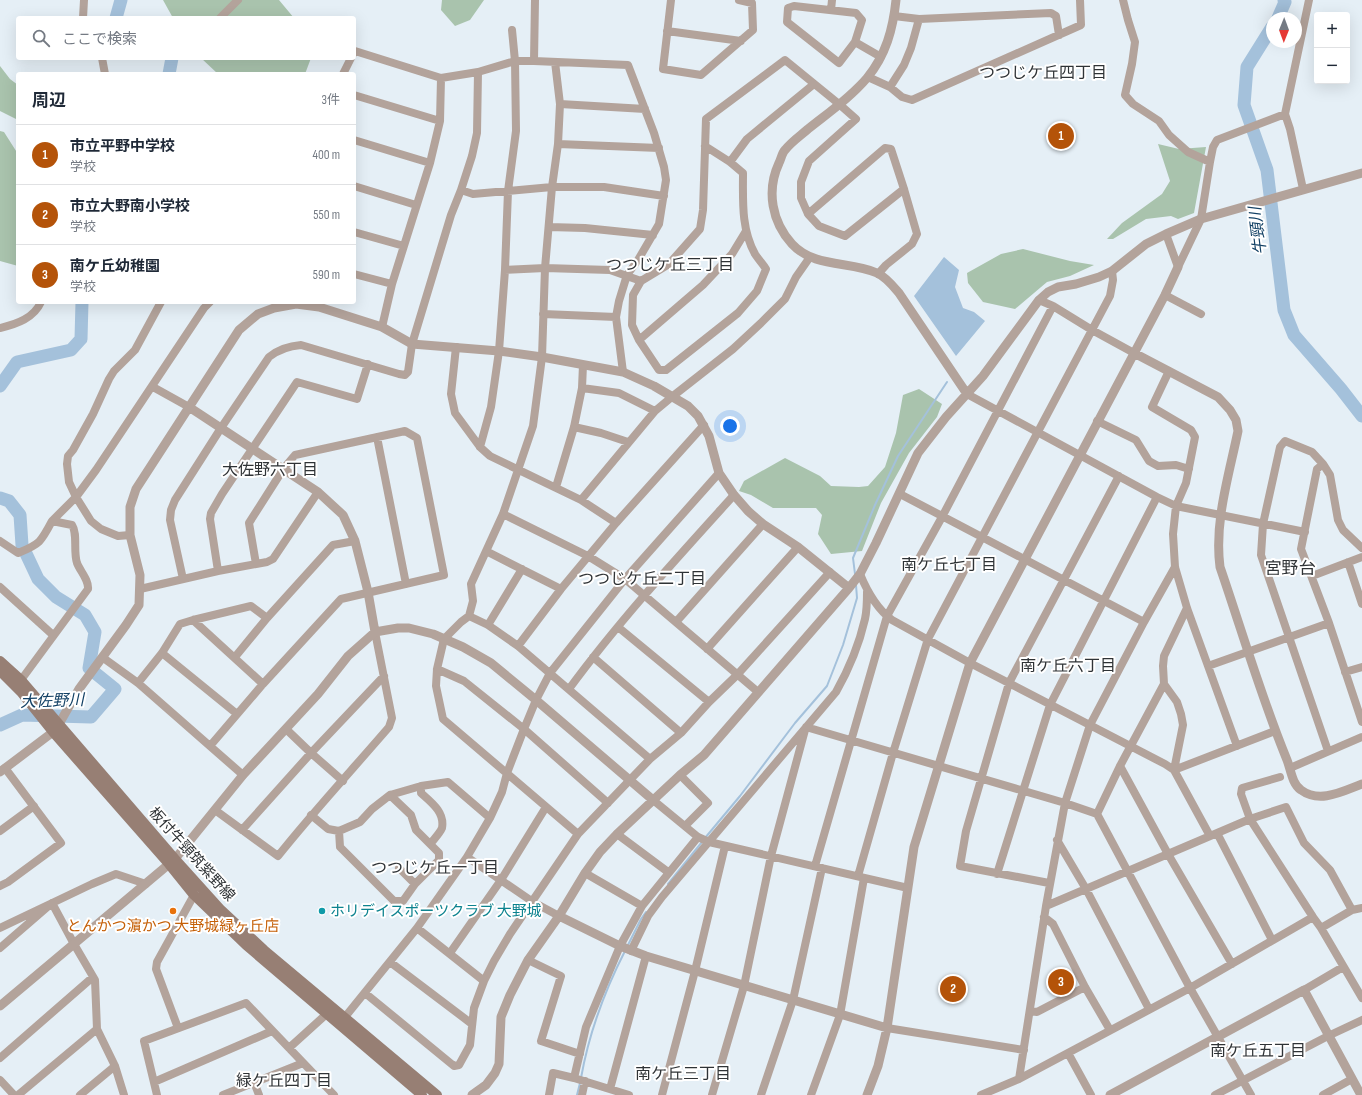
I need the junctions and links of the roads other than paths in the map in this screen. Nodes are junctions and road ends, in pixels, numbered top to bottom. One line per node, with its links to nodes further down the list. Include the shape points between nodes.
1 (84, 0): 12 (street)
2 (238, 0): 13 (street)
3 (535, 0): 26 (street)
4 (671, 0): 17 (street)
5 (739, 0): 19 (street, via 752,3 753,30)
6 (832, 0): 11 (street)
7 (896, 0): 14 (street)
8 (1080, 0): 18 (street, via 1081,25)
9 (1123, 0): 46 (street, via 1135,42 1125,95 1133,104 1159,121 1169,135 1188,152)
10 (1309, 0): 39 (street)
11 (831, 10): 20 (street, via 856,13 862,20); 20 (street, via 794,6 788,8 787,22 838,63)
12 (83, 16)
13 (222, 16)
14 (894, 16): 15 (street); 22 (street, via 889,39)
15 (919, 19): 18 (street, via 1051,13 1056,16); 34 (street, via 904,65)
16 (512, 30): 25 (street)
17 (667, 31): 19 (street); 19 (street, via 663,69 701,75)
18 (1059, 35): 34 (street, via 912,100 902,97)
19 (741, 41)
20 (855, 42): 22 (street)
21 (356, 51): 32 (street)
22 (881, 57): 31 (street)
23 (102, 60): 28 (street)
24 (350, 60): 29 (street)
25 (515, 61): 26 (street); 30 (street); 54 (street, via 516,131)
26 (534, 61): 27 (street)
27 (555, 62): 36 (street); 38 (street, via 628,65)
28 (105, 72)
29 (344, 72)
30 (478, 72): 32 (street); 53 (street, via 477,133)
31 (868, 77): 34 (street); 37 (street)
32 (441, 78): 40 (street)
33 (814, 84): 37 (street); 43 (street, via 785,60 706,119); 45 (street, via 747,139)
34 (890, 87)
35 (356, 96): 40 (street)
36 (560, 104): 38 (street); 42 (street)
37 (839, 104): 57 (street, via 856,119 809,161 801,182 801,198); 65 (street, via 784,150 775,171 771,190 773,207 781,229 793,245)
38 (645, 109): 44 (street)
39 (1285, 114): 46 (street, via 1217,140); 52 (street)
40 (440, 121): 47 (street)
41 (356, 141): 47 (street)
42 (558, 144): 44 (street); 50 (street)
43 (705, 146): 45 (street); 73 (street, via 700,229 669,264)
44 (659, 148): 55 (street, via 666,180)
45 (730, 162): 60 (street, via 743,173)
46 (1210, 162): 58 (street)
47 (430, 163): 56 (street)
48 (1362, 173): 52 (street)
49 (356, 187): 56 (street)
50 (552, 187): 54 (street); 55 (street, via 604,187); 59 (street)
51 (904, 189): 57 (street, via 845,236 820,226); 57 (street, via 891,149 885,148); 70 (street, via 916,227 916,238)
52 (1303, 189): 58 (street)
53 (461, 190): 54 (street, via 473,194); 89 (street)
54 (508, 191): 68 (street)
55 (664, 196): 63 (street, via 659,224)
56 (416, 205): 64 (street)
57 (808, 214)
58 (1201, 219): 62 (street); 66 (street)
59 (549, 227): 63 (street); 67 (street)
60 (746, 231): 88 (street, via 732,254 703,285); 88 (street, via 755,253 766,269 757,291 738,313 666,370 659,370)
61 (356, 233): 64 (street)
62 (1166, 234): 66 (street); 69 (street, via 1146,244)
63 (653, 235): 72 (street)
64 (404, 246): 74 (street)
65 (810, 257): 70 (street, via 859,267); 101 (street, via 785,299 762,323)
66 (1178, 267): 75 (street)
67 (546, 268): 68 (street); 72 (street, via 610,270); 82 (street)
68 (505, 270): 91 (street)
69 (1112, 271): 76 (street, via 1076,284 1058,287); 87 (street, via 1114,280 1110,296)
70 (878, 274): 100 (street, via 899,293)
71 (356, 275): 74 (street)
72 (627, 275): 73 (street); 84 (street)
73 (641, 281): 88 (street, via 634,295 632,325)
74 (392, 284): 85 (street)
75 (1165, 295): 83 (street); 92 (street)
76 (1039, 300): 81 (street); 100 (street)
77 (40, 304): 86 (street, via 32,315)
78 (160, 304): 125 (street, via 134,350 109,379 94,414 68,456 68,482)
79 (208, 304): 98 (street)
80 (272, 305): 85 (street, via 296,304 319,307); 102 (street, via 238,330)
81 (1053, 306): 87 (street); 104 (street)
82 (543, 314): 84 (street); 93 (street)
83 (1202, 314)
84 (616, 317): 97 (street)
85 (382, 327): 89 (street)
86 (0, 328)
87 (1092, 330): 92 (street); 109 (street)
88 (639, 340)
89 (412, 344): 90 (street); 94 (street, via 408,372 405,375)
90 (456, 347): 91 (street); 112 (street, via 451,394 455,413)
91 (499, 351): 93 (street); 112 (street, via 491,407)
92 (1134, 353): 96 (street); 105 (street)
93 (542, 357): 95 (street); 117 (street, via 533,426)
94 (368, 364): 108 (street, via 301,345 278,350 269,357); 113 (street, via 356,399 297,382)
95 (583, 365): 97 (street); 99 (street)
96 (1169, 370): 118 (street, via 1152,407 1191,430 1195,437); 130 (street, via 1218,397 1236,420 1238,431)
97 (622, 372): 101 (street)
98 (152, 386): 102 (street); 125 (street)
99 (582, 388): 103 (street, via 619,393); 107 (street)
100 (967, 394): 104 (street); 123 (street, via 918,453)
101 (673, 396): 103 (street); 106 (street, via 688,406)
102 (188, 407): 108 (street); 137 (street, via 136,488 130,507)
103 (655, 411): 111 (street)
104 (998, 411): 109 (street); 131 (street)
105 (1097, 421): 114 (street); 118 (street, via 1136,440 1149,461 1158,466 1176,465)
106 (704, 426): 119 (street); 133 (street)
107 (574, 427): 111 (street); 121 (street)
108 (221, 428): 113 (street); 155 (street, via 174,500 171,510 170,520)
109 (1037, 432): 114 (street); 138 (street)
110 (377, 437): 116 (street, via 295,455); 158 (street); 158 (street, via 405,431 418,438 444,575)
111 (628, 442): 127 (street)
112 (480, 446): 117 (street, via 490,456)
113 (253, 448): 116 (street); 151 (street, via 211,513)
114 (1080, 455): 120 (street); 146 (street)
115 (1323, 464): 135 (street, via 1312,452 1285,440 1280,446); 136 (street, via 1317,469); 142 (street, via 1330,475 1338,520 1343,530)
116 (284, 468): 122 (street); 148 (street, via 249,523)
117 (518, 468): 121 (street); 129 (street)
118 (1189, 469): 128 (street)
119 (719, 473): 124 (street); 156 (street)
120 (1119, 476): 126 (street); 157 (street)
121 (556, 487): 127 (street)
122 (318, 492): 140 (street, via 343,514); 148 (street, via 273,559)
123 (900, 494): 131 (street); 153 (street)
124 (734, 495): 134 (street); 165 (street)
125 (76, 497): 132 (street); 137 (street, via 91,520 101,529 118,536)
126 (1157, 497): 128 (street); 166 (street)
127 (582, 500): 133 (street)
128 (1176, 506): 130 (street); 149 (street, via 1173,534)
129 (503, 514): 143 (street); 144 (street)
130 (1221, 515): 135 (street); 185 (street, via 1218,549 1220,567)
131 (942, 517): 138 (street); 170 (street)
132 (52, 521): 139 (street, via 38,543 18,553); 179 (street, via 72,525 75,529 74,549 88,585 88,589)
133 (616, 523): 144 (street)
134 (763, 524): 141 (street); 173 (street)
135 (1263, 524): 136 (street); 180 (street, via 1260,555)
136 (1305, 532): 154 (street, via 1301,549)
137 (130, 535): 161 (street, via 140,575)
138 (982, 537): 146 (street); 182 (street)
139 (0, 541)
140 (355, 541): 163 (street); 171 (street, via 334,545)
141 (798, 547): 152 (street); 184 (street)
142 (1362, 548)
143 (486, 551): 150 (street); 169 (street, via 471,584 473,602)
144 (588, 556): 156 (street); 162 (street)
145 (1362, 557): 147 (street)
146 (1024, 559): 157 (street); 191 (street)
147 (1348, 562): 154 (street); 167 (street)
148 (256, 564): 151 (street)
149 (1175, 567): 168 (street); 174 (street)
150 (522, 569): 162 (street); 176 (street)
151 (218, 571): 155 (street)
152 (830, 572): 160 (street); 198 (street)
153 (860, 574): 160 (street); 164 (street)
154 (1312, 576): 175 (street)
155 (183, 579): 161 (street)
156 (625, 579): 165 (street); 197 (street)
157 (1064, 580): 166 (street); 202 (street)
158 (406, 584): 163 (street)
159 (0, 587): 179 (street)
160 (849, 588): 206 (street)
161 (140, 589): 189 (street, via 139,605)
162 (561, 589): 183 (street)
163 (368, 592): 178 (street); 203 (street, via 341,599)
164 (868, 592): 170 (street); 213 (street, via 865,618 856,652 846,675 836,692)
165 (644, 595): 173 (street); 177 (street)
166 (1103, 600): 174 (street); 209 (street)
167 (1362, 604)
168 (1187, 608): 192 (street); 204 (street, via 1164,656)
169 (469, 616): 176 (street); 181 (street)
170 (887, 616): 182 (street); 220 (street)
171 (267, 618): 172 (street, via 251,606); 188 (street)
172 (193, 620): 186 (street, via 180,624); 188 (street)
173 (676, 622): 184 (street)
174 (1144, 622): 212 (street)
175 (1329, 623): 180 (street); 196 (street)
176 (488, 625): 183 (street)
177 (618, 627): 187 (street); 208 (street)
178 (375, 632): 181 (street, via 409,628); 199 (street); 215 (street, via 348,656)
179 (53, 635): 200 (street)
180 (1289, 638): 185 (street); 224 (street)
181 (444, 639): 194 (street); 207 (street, via 491,663)
182 (928, 639): 191 (street); 226 (street)
183 (518, 646): 197 (street)
184 (707, 649): 198 (street)
185 (1249, 652): 192 (street); 217 (street)
186 (162, 653): 201 (street); 210 (street)
187 (593, 657): 205 (street); 218 (street)
188 (234, 658): 203 (street)
189 (101, 659): 201 (street); 214 (street, via 79,689)
190 (0, 661): 200 (main road, 板付牛頸筑紫野線)
191 (970, 663): 202 (street); 228 (street)
192 (1208, 666): 222 (street)
193 (1362, 667): 196 (street)
194 (437, 669): 216 (street, via 464,681); 233 (street, via 436,686 443,719)
195 (0, 671): 214 (main road, 板付牛頸筑紫野線)
196 (1345, 672): 211 (street)
197 (550, 673): 205 (street); 207 (street)
198 (736, 675): 206 (street); 208 (street)
199 (384, 676): 225 (street); 239 (street, via 392,718 389,727)
200 (20, 680): 214 (main road, 板付牛頸筑紫野線)
201 (138, 683): 221 (street)
202 (1009, 683): 209 (street); 237 (street)
203 (263, 684): 210 (street)
204 (1164, 684): 223 (street); 232 (street, via 1182,714 1183,725)
205 (569, 689): 227 (street)
206 (758, 692): 235 (street, via 704,755)
207 (536, 700): 216 (street); 238 (street)
208 (709, 702): 218 (street)
209 (1050, 705): 212 (street); 242 (street)
210 (237, 714): 221 (street)
211 (1362, 722)
212 (1090, 725): 223 (street); 246 (street)
213 (806, 727): 220 (street); 263 (street); 267 (street)
214 (56, 728): 231 (street); 269 (main road, 板付牛頸筑紫野線)
215 (286, 729): 225 (street); 234 (street)
216 (524, 729): 233 (street); 245 (street)
217 (1275, 731): 222 (street); 230 (street)
218 (681, 733): 227 (street)
219 (1362, 737): 224 (street)
220 (851, 740): 226 (street); 270 (street)
221 (210, 746): 234 (street)
222 (1237, 746): 232 (street)
223 (1131, 747): 229 (street); 232 (street)
224 (1328, 751): 230 (street)
225 (311, 753): 239 (street); 255 (street)
226 (893, 753): 228 (street); 276 (street)
227 (650, 759): 238 (street)
228 (938, 766): 237 (street); 282 (street, via 914,847)
229 (1120, 766): 250 (street); 266 (street)
230 (1290, 768): 240 (street, via 1300,790 1318,797 1329,796)
231 (3, 770): 247 (street)
232 (1174, 770): 260 (street)
233 (507, 773): 248 (street); 252 (street, via 502,792)
234 (243, 775): 249 (street)
235 (680, 776): 244 (street); 254 (street, via 708,803)
236 (1280, 776): 253 (street, via 1242,788 1241,794)
237 (981, 778): 242 (street); 275 (street, via 966,831 960,866)
238 (631, 780): 244 (street); 245 (street)
239 (343, 781): 251 (street)
240 (1362, 784)
241 (421, 786): 243 (street); 252 (street, via 448,782); 264 (street, via 421,793 435,806 441,817 442,828)
242 (1023, 791): 246 (street); 275 (street)
243 (390, 795): 257 (street, via 360,822); 264 (street, via 411,815 416,830)
244 (653, 800): 254 (street); 259 (street)
245 (608, 803): 258 (street)
246 (1065, 803): 250 (street); 262 (street)
247 (34, 806): 256 (street); 281 (street, via 61,843)
248 (546, 807): 258 (street); 277 (street)
249 (215, 810): 255 (street); 269 (street)
250 (1097, 814): 272 (street)
251 (310, 816): 255 (street, via 278,856); 257 (street, via 328,829)
252 (490, 818): 268 (street)
253 (1250, 819): 260 (street); 290 (street, via 1286,807 1304,843 1330,870); 293 (street)
254 (685, 826): 261 (street)
255 (242, 830)
256 (0, 831)
257 (339, 831): 280 (street, via 340,847 394,901 403,901)
258 (578, 834): 285 (street)
259 (617, 834): 273 (street); 274 (street)
260 (1214, 835): 266 (street); 297 (street)
261 (698, 837): 263 (street); 273 (street)
262 (1057, 840): 278 (street); 283 (street)
263 (709, 842): 265 (street); 301 (street, via 648,916)
264 (431, 844): 280 (street, via 439,853 439,860)
265 (725, 846): 267 (street); 308 (street)
266 (1168, 854): 272 (street); 306 (street)
267 (771, 856): 270 (street); 311 (street)
268 (467, 857): 277 (street); 295 (street)
269 (172, 861): 279 (street); 284 (main road, 板付牛頸筑紫野線); 320 (main road, 板付牛頸筑紫野線)
270 (818, 867): 276 (street); 317 (street)
271 (399, 868): 280 (street)
272 (1128, 871): 283 (street); 313 (street)
273 (668, 872): 287 (street)
274 (585, 873): 287 (street); 291 (street)
275 (997, 874): 278 (street)
276 (861, 877): 282 (street); 322 (street)
277 (501, 880): 285 (street); 302 (street)
278 (1049, 883): 288 (street)
279 (146, 884): 286 (street, via 116,874); 298 (street)
280 (415, 884)
281 (0, 886)
282 (908, 888): 327 (street)
283 (1086, 889): 288 (street); 319 (street)
284 (194, 895): 320 (main road, 板付牛頸筑紫野線, via 246,945); 326 (street, via 157,962 156,969)
285 (533, 902): 291 (street); 310 (street, via 510,934)
286 (52, 904): 294 (street); 298 (street); 300 (street)
287 (642, 906): 299 (street)
288 (1046, 906): 292 (street)
289 (1362, 908): 290 (street)
290 (1352, 910): 296 (street)
291 (559, 916): 299 (street); 304 (street)
292 (1044, 917): 312 (street, via 1053,924); 321 (street)
293 (1313, 917): 296 (street); 297 (street)
294 (0, 928)
295 (417, 928): 302 (street); 305 (street)
296 (1321, 928): 307 (street)
297 (1272, 940): 306 (street)
298 (74, 944): 309 (street); 318 (street)
299 (620, 946): 301 (street); 336 (street, via 586,1027)
300 (0, 948)
301 (631, 950): 303 (street)
302 (450, 954): 310 (street)
303 (646, 956): 308 (street); 348 (street)
304 (528, 960): 336 (street, via 561,976 541,1041); 359 (street, via 501,1017 499,1064 486,1085)
305 (390, 962): 315 (street); 325 (street)
306 (1232, 964): 313 (street)
307 (1343, 967): 314 (street); 316 (street)
308 (696, 971): 311 (street); 363 (street)
309 (94, 977): 328 (street); 337 (street)
310 (484, 981): 325 (street, via 474,1008)
311 (744, 986): 317 (street); 364 (street)
312 (1085, 987): 321 (street, via 1037,1012); 329 (street)
313 (1190, 988): 319 (street); 331 (street)
314 (1304, 990): 331 (street); 332 (street)
315 (365, 993): 323 (street); 325 (street, via 454,1066 459,1065 470,1045)
316 (1362, 998)
317 (793, 1000): 322 (street); 365 (street)
318 (0, 1006)
319 (1149, 1009): 329 (street)
320 (330, 1011): 323 (main road, 板付牛頸筑紫野線); 333 (street); 357 (main road, 板付牛頸筑紫野線)
321 (1030, 1011): 334 (street)
322 (840, 1015): 327 (street); 366 (street)
323 (345, 1018): 358 (main road, 板付牛頸筑紫野線)
324 (1362, 1020): 332 (street)
325 (472, 1024)
326 (178, 1028): 330 (street, via 246,1003); 346 (street, via 144,1041)
327 (887, 1028): 334 (street); 367 (street, via 878,1066)
328 (97, 1029): 339 (street); 350 (street)
329 (1110, 1030): 335 (street)
330 (272, 1031): 333 (street); 346 (street)
331 (1219, 1036): 344 (street); 370 (street)
332 (1328, 1036): 342 (street); 344 (street)
333 (289, 1048): 338 (street)
334 (1024, 1050): 341 (street)
335 (1068, 1053): 341 (street); 369 (street)
336 (580, 1054): 340 (street)
337 (0, 1058)
338 (302, 1063): 347 (street); 356 (street)
339 (115, 1066): 351 (street); 352 (street)
340 (574, 1078): 345 (street); 360 (street, via 553,1073)
341 (1019, 1079): 368 (street)
342 (1352, 1079): 373 (street); 374 (street)
343 (0, 1080): 349 (street)
344 (1243, 1080): 371 (street); 372 (street)
345 (585, 1081): 348 (street); 361 (street)
346 (154, 1082): 353 (street)
347 (254, 1082): 354 (street); 355 (street)
348 (610, 1089): 362 (street)
349 (14, 1095)
350 (18, 1095)
351 (80, 1095)
352 (124, 1095)
353 (157, 1095)
354 (223, 1095)
355 (259, 1095)
356 (334, 1095)
357 (422, 1095)
358 (437, 1095)
359 (472, 1095)
360 (549, 1095)
361 (582, 1095)
362 (629, 1095)
363 (662, 1095)
364 (712, 1095)
365 (761, 1095)
366 (811, 1095)
367 (867, 1095)
368 (981, 1095)
369 (1092, 1095)
370 (1110, 1095)
371 (1215, 1095)
372 (1251, 1095)
373 (1322, 1095)
374 (1361, 1095)

